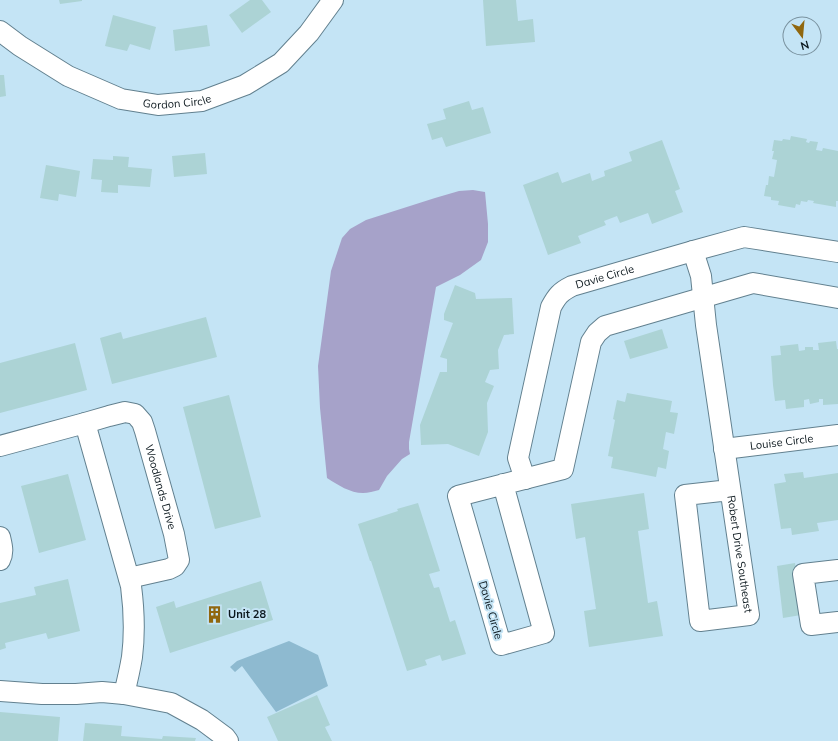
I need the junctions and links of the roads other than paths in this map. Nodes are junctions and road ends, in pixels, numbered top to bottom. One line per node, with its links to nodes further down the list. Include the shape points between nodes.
1 (333, 0): 2 (street, Gordon Circle, via 308,33 281,62 245,85 202,101 158,105 122,99 68,76)
2 (0, 31)
3 (693, 251): 4 (street, Davie Circle, via 744,237); 5 (street, Robert Drive Southeast, via 701,276); 11 (street, Davie Circle, via 572,286 556,297 551,307 518,458)
4 (838, 252)
5 (704, 298): 6 (street, Davie Circle, via 753,283); 10 (street, Robert Drive Southeast); 11 (street, Davie Circle, via 605,326 597,333 591,342 563,469)
6 (838, 298)
7 (85, 424): 9 (street, Woodlands Drive); 17 (street); 17 (street, Woodlands Drive, via 125,412 135,414 142,422 147,438 179,560 169,569)
8 (838, 435): 10 (street, Louise Circle)
9 (0, 446)
10 (724, 449): 13 (street, Robert Drive Southeast)
11 (525, 478): 12 (street, Davie Circle)
12 (503, 484): 12 (street, Davie Circle, via 458,496 501,645 544,633)
13 (730, 490): 13 (street, Robert Drive Southeast, via 748,615 700,621 686,495)
14 (0, 537): 15 (street, via 3,549)
15 (0, 560)
16 (838, 570): 18 (street, via 803,574 811,625)
17 (129, 578): 20 (street, via 134,607 134,629 132,657)
18 (838, 622)
19 (0, 691): 20 (street)
20 (124, 694): 21 (street, via 171,703 202,720)
21 (228, 741)

